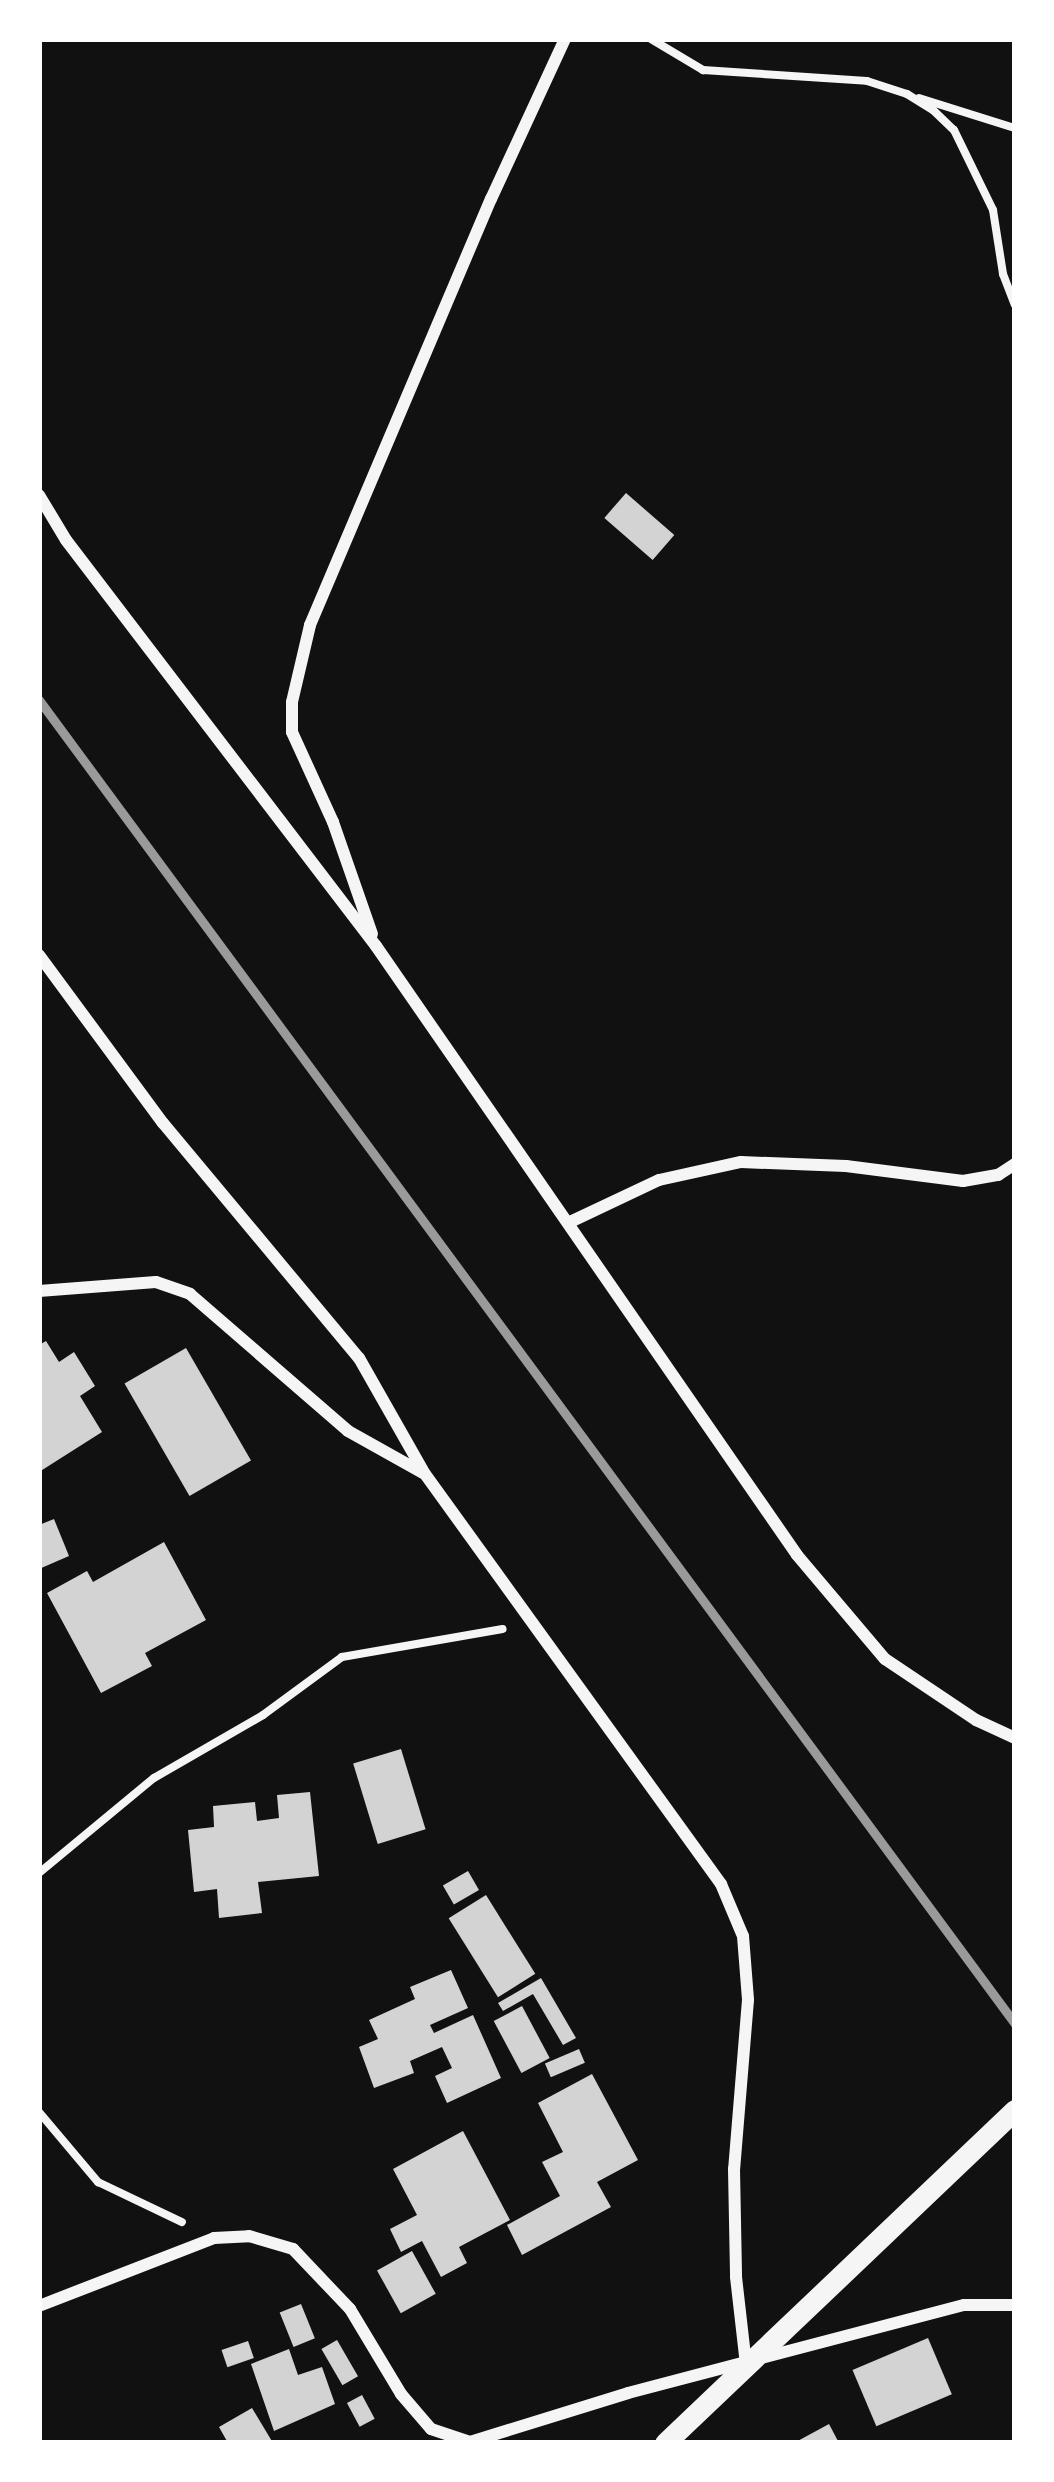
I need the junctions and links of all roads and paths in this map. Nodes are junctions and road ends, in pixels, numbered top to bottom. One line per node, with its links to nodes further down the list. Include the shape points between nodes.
1 (565, 39): 7 (street, via 310,625 292,701 292,732)
2 (651, 39): 3 (path, via 703,70 866,81)
3 (907, 94): 4 (path); 5 (path, via 954,130 976,172)
4 (1015, 128)
5 (1015, 305)
6 (39, 495): 7 (street)
7 (376, 946): 10 (street)
8 (39, 955): 12 (street, via 163,1123 358,1358)
9 (1015, 1164): 10 (street, via 963,1180 741,1162 659,1180)
10 (570, 1222): 14 (street, via 721,1450 885,1659)
11 (39, 1291): 12 (street, via 156,1282 190,1294 348,1431)
12 (425, 1474): 13 (street)
13 (534, 1624): 15 (path, via 342,1657 154,1778); 21 (street, via 721,1884 743,1936 748,2000 734,2169)
14 (1015, 1738)
15 (39, 1873)
16 (1015, 2110): 21 (street)
17 (39, 2112): 18 (path, via 98,2182)
18 (214, 2238): 20 (street); 21 (street, via 249,2236 293,2248 350,2309 431,2429 470,2442)
19 (1015, 2305): 21 (street, via 964,2305)
20 (39, 2306)
21 (746, 2365): 22 (street)
22 (665, 2443)

